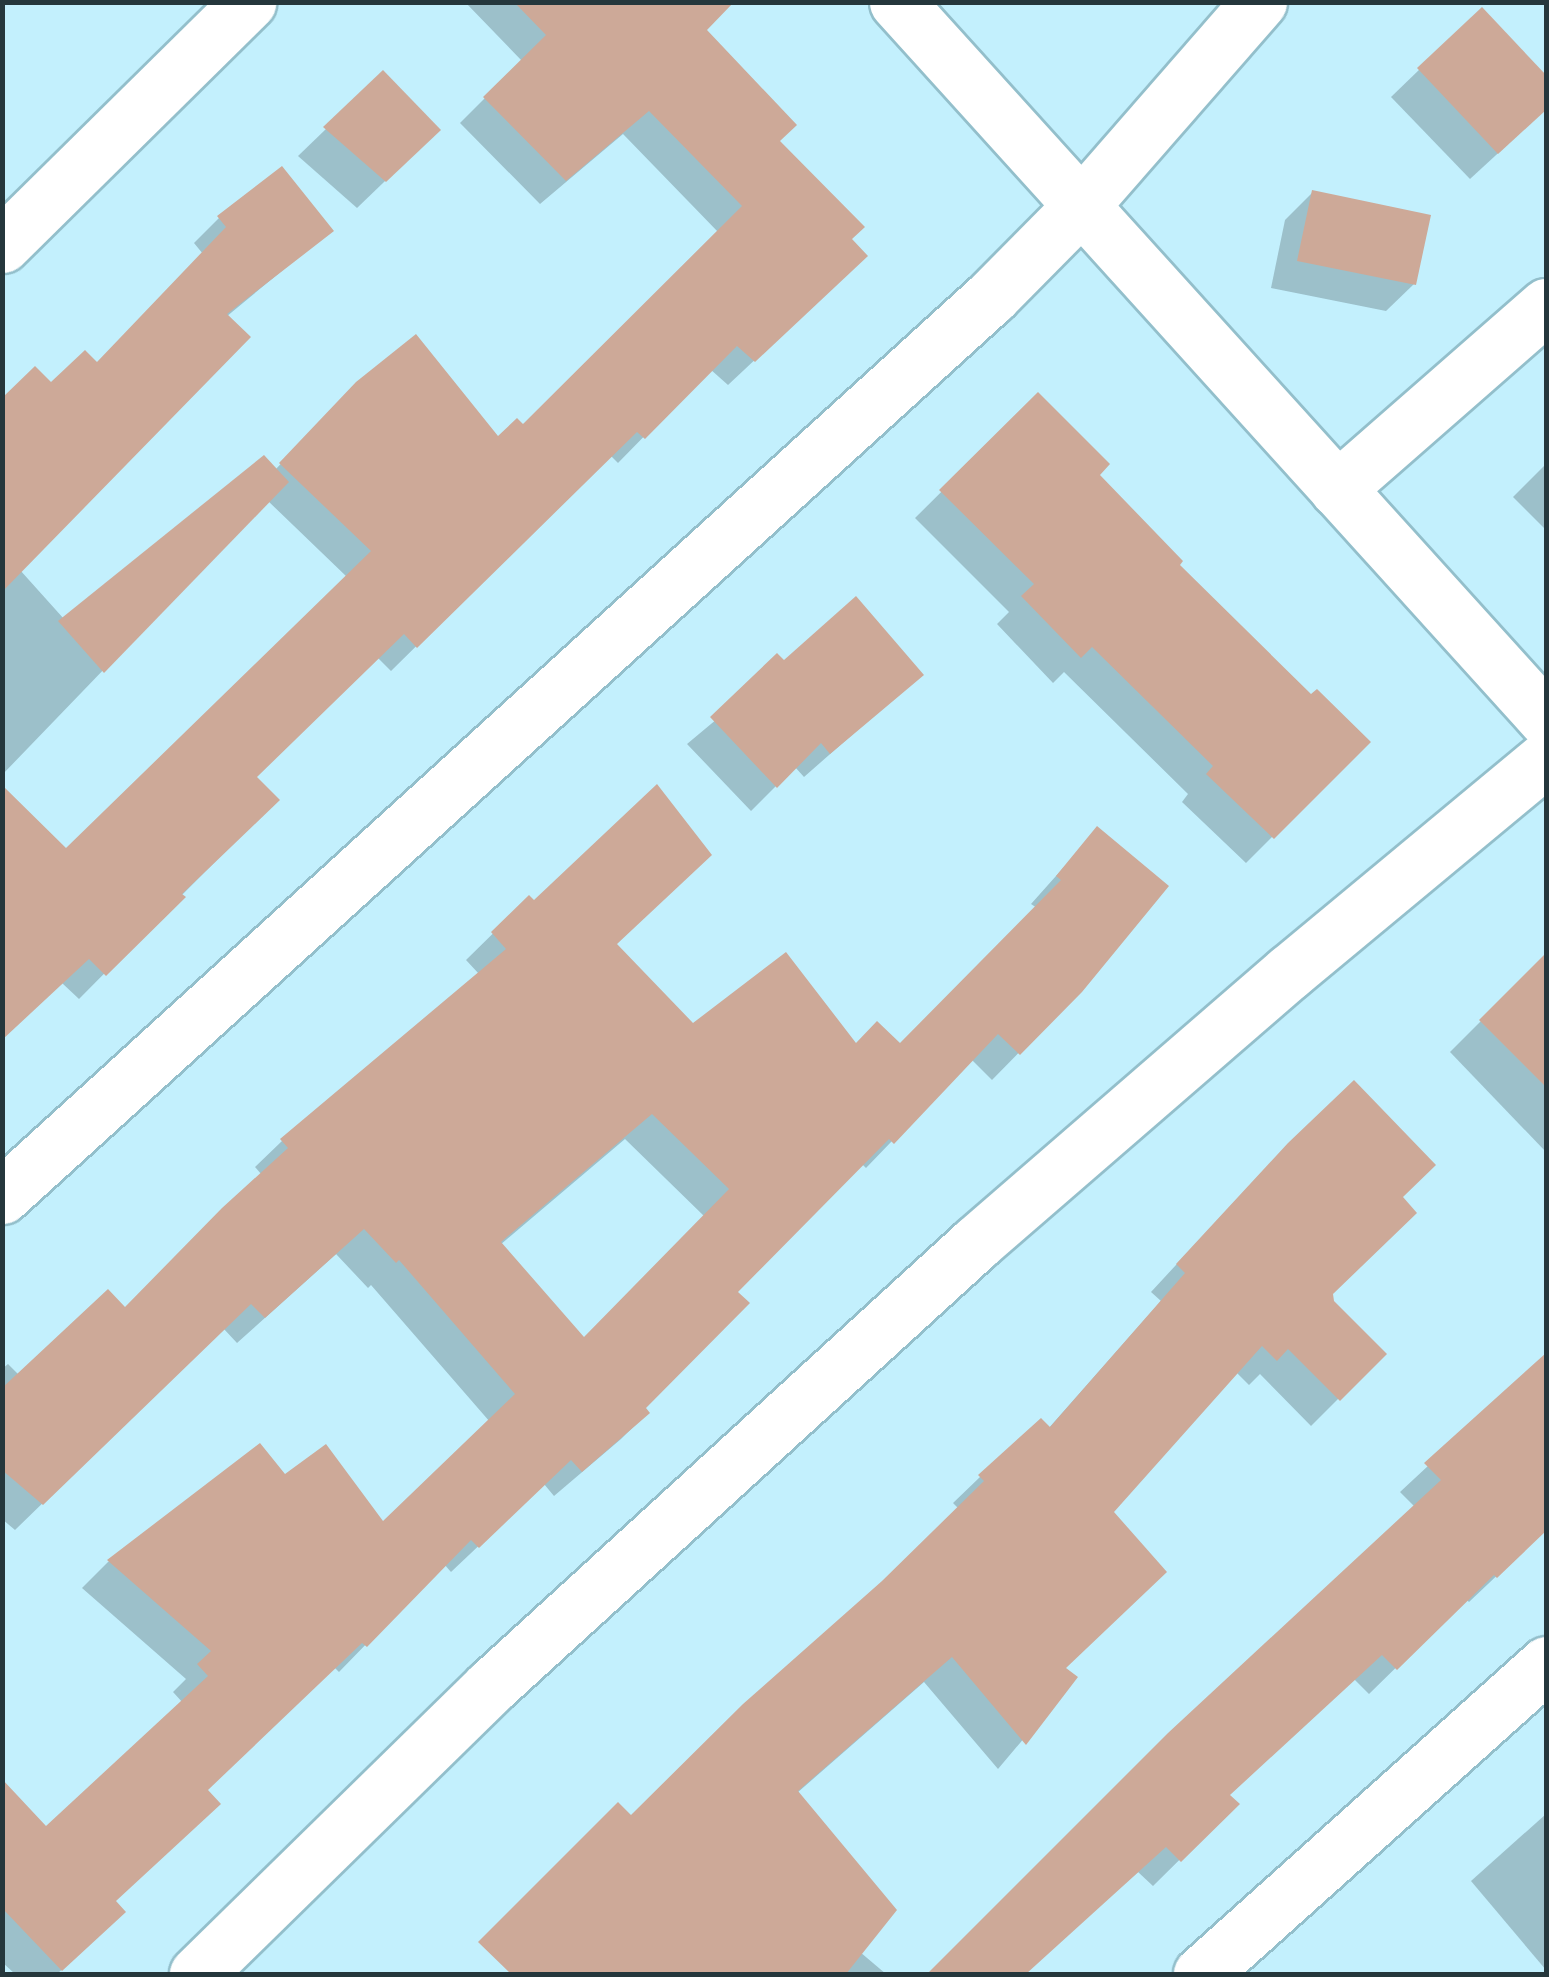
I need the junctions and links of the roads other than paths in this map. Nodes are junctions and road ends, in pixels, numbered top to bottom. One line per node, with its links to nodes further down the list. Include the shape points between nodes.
1 (248, 2): 5 (street)
2 (897, 2): 4 (street)
3 (1259, 2): 4 (street)
4 (1079, 208): 7 (street); 10 (street, via 968,319)
5 (2, 245)
6 (1546, 306): 7 (street)
7 (1337, 489): 8 (street)
8 (1546, 719)
9 (1546, 759): 12 (street, via 976,1242 490,1687)
10 (2, 1196)
11 (1546, 1664): 13 (street)
12 (197, 1974)
13 (1201, 1974)

